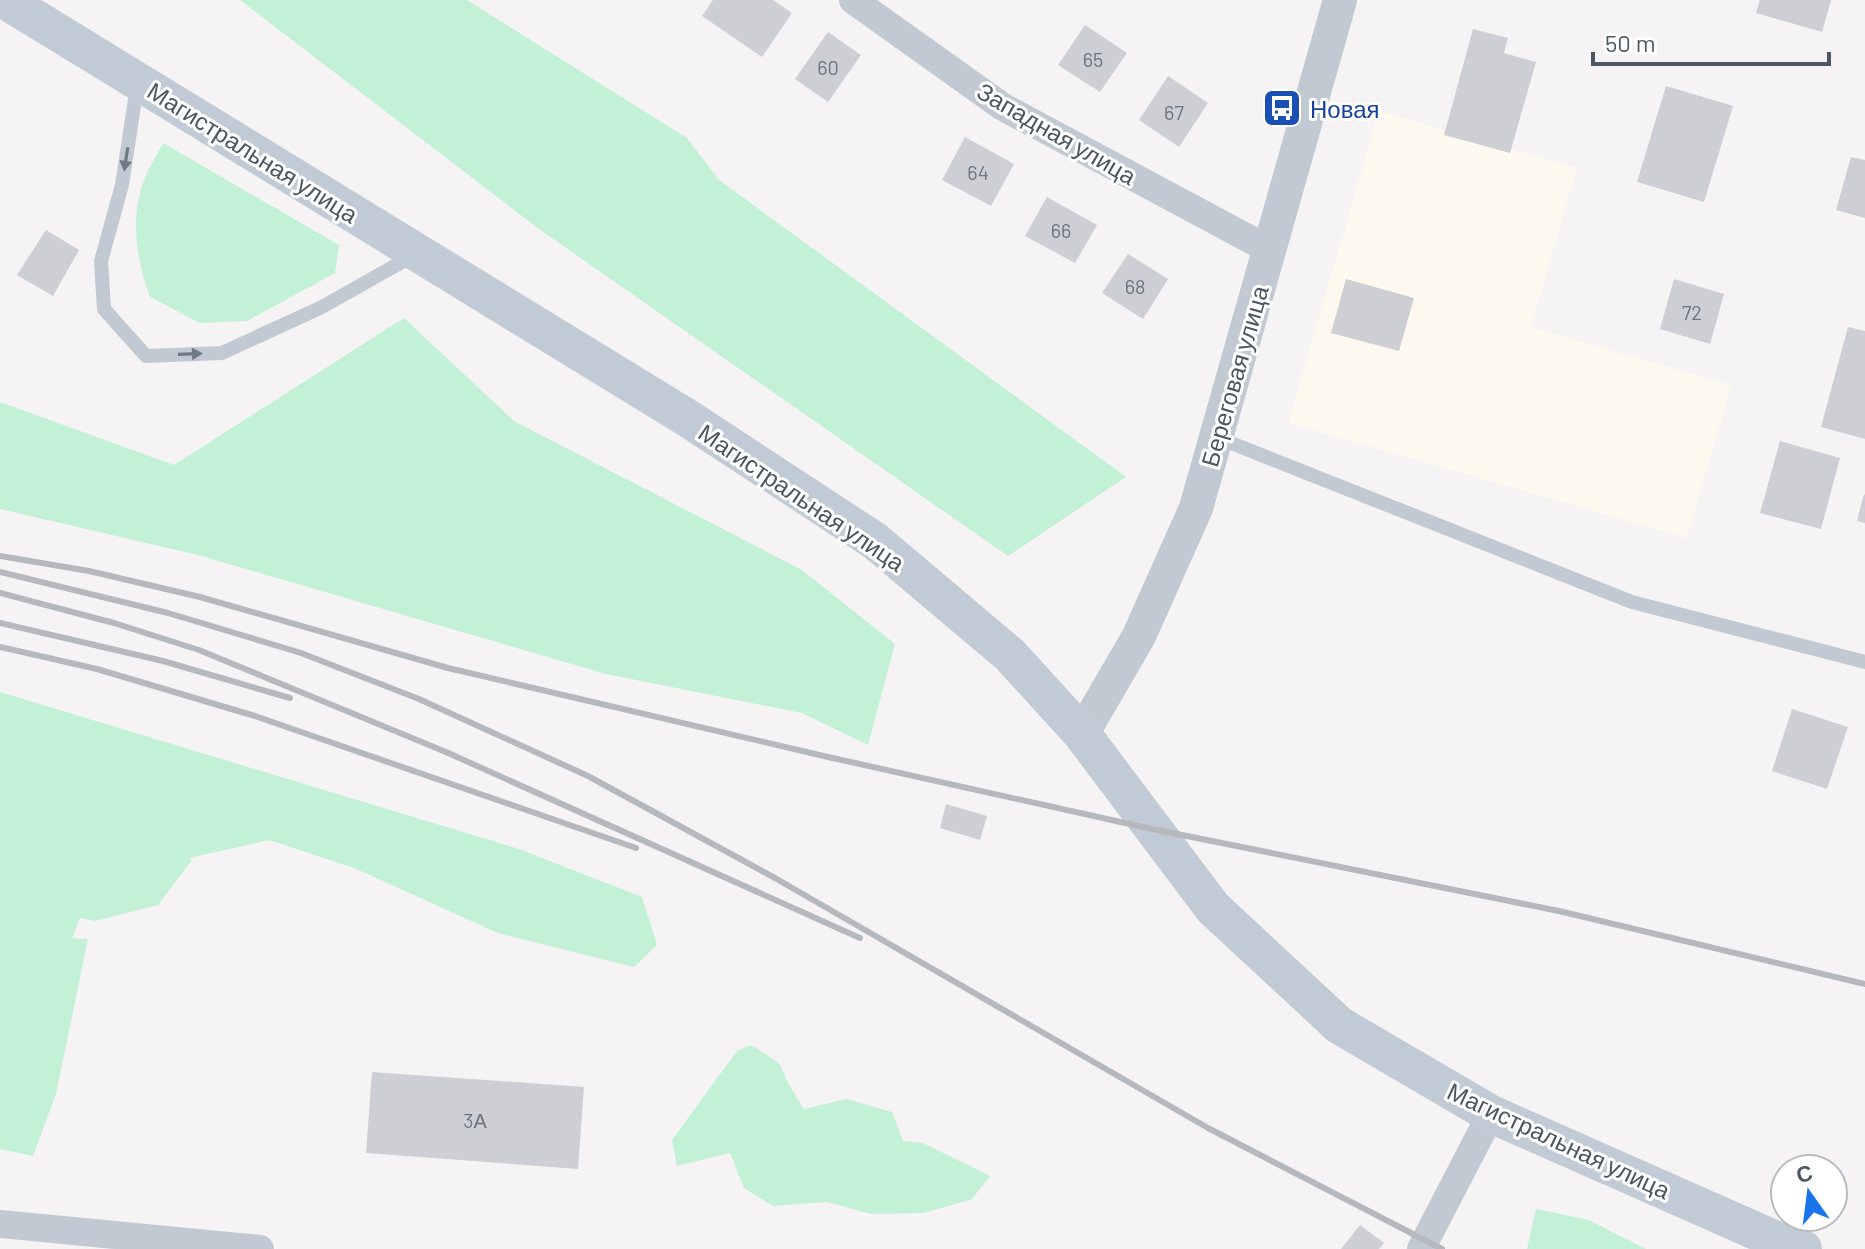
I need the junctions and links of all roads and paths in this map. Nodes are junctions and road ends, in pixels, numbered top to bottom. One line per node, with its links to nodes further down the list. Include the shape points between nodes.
1 (5, 0): 4 (main road, Магистральная улица)
2 (853, 0): 5 (street, Западная улица, via 1003,107)
3 (1340, 0): 5 (street, Береговая улица)
4 (138, 82): 6 (main road, Магистральная улица); 6 (lane, one-way to 6, via 122,185 101,261 104,309 146,356 222,353 322,307)
5 (1270, 250): 7 (street, Береговая улица)
6 (417, 253): 9 (main road, Магистральная улица, via 689,419 875,541 1010,655)
7 (1216, 437): 8 (lane, via 1632,602); 9 (street, Береговая улица, via 1196,508 1139,636)
8 (1865, 662)
9 (1082, 734): 10 (main road, Магистральная улица, via 1213,908 1259,951 1339,1025)
10 (1491, 1114): 13 (street); 14 (main road, Магистральная улица)
11 (0, 1224): 12 (street)
12 (260, 1249)
13 (1421, 1249)
14 (1803, 1249)

